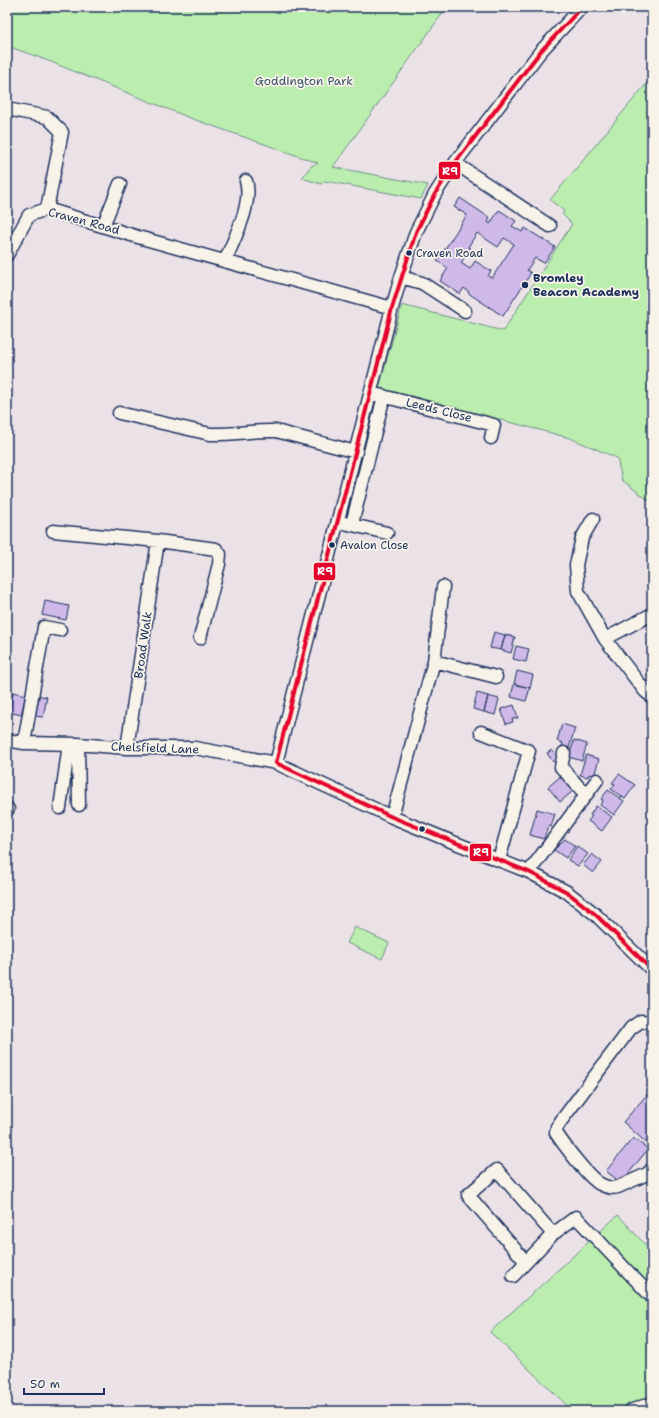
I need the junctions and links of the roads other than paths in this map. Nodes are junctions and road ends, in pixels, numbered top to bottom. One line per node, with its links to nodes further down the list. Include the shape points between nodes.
1 (582, 7): 3 (street, via 540,52)
2 (7, 109): 6 (street, via 47,117 62,132)
3 (455, 163): 8 (street); 11 (street, via 435,194 416,232)
4 (246, 181): 10 (street, via 247,205)
5 (120, 184): 7 (street)
6 (47, 209): 7 (street, Craven Road); 9 (street, Craven Road, via 29,215)
7 (103, 226): 10 (street, Craven Road)
8 (550, 226)
9 (7, 255)
10 (225, 261): 12 (street, Craven Road)
11 (401, 277): 12 (street); 13 (street, via 422,283)
12 (392, 308): 14 (street)
13 (465, 311)
14 (371, 393): 15 (street, Leeds Close); 18 (street)
15 (384, 396): 17 (street, Leeds Close, via 494,425); 21 (street)
16 (119, 413): 18 (street, via 210,434 276,431)
17 (491, 438)
18 (356, 452): 20 (street)
19 (593, 519): 29 (street, via 582,538 576,565 578,591)
20 (337, 521): 21 (street); 39 (street)
21 (352, 524): 23 (street)
22 (52, 531): 24 (street)
23 (387, 533)
24 (158, 541): 28 (street, via 216,549 220,554); 37 (street, Broad Walk)
25 (443, 587): 30 (street)
26 (652, 614): 29 (street)
27 (60, 630): 35 (street, via 44,627)
28 (200, 638)
29 (605, 640): 32 (street)
30 (434, 661): 31 (street); 44 (street)
31 (496, 677)
32 (652, 698)
33 (481, 732): 45 (street, via 529,751)
34 (7, 740): 35 (street, Chelsfield Lane)
35 (24, 743): 36 (street, Chelsfield Lane)
36 (73, 744): 37 (street, Chelsfield Lane); 42 (street); 43 (street)
37 (127, 748): 39 (street, Chelsfield Lane, via 195,748)
38 (564, 753): 41 (street, via 561,767)
39 (276, 763): 44 (street, Chelsfield Lane)
40 (597, 780): 41 (street)
41 (586, 795): 46 (street)
42 (79, 805)
43 (60, 808)
44 (392, 817): 45 (street, Chelsfield Lane)
45 (499, 860): 46 (street, Chelsfield Lane)
46 (529, 872): 47 (street, Chelsfield Lane, via 567,892 595,914)
47 (652, 970)
48 (652, 1022): 49 (street, via 641,1021 631,1028 561,1121 556,1133 599,1184 618,1187 647,1174)
49 (652, 1169)
50 (553, 1234): 51 (street); 51 (street, via 497,1170 468,1195); 53 (street, via 576,1217)
51 (526, 1262): 52 (street)
52 (512, 1276)
53 (652, 1297)
54 (652, 1403): 55 (street)
55 (630, 1411)

